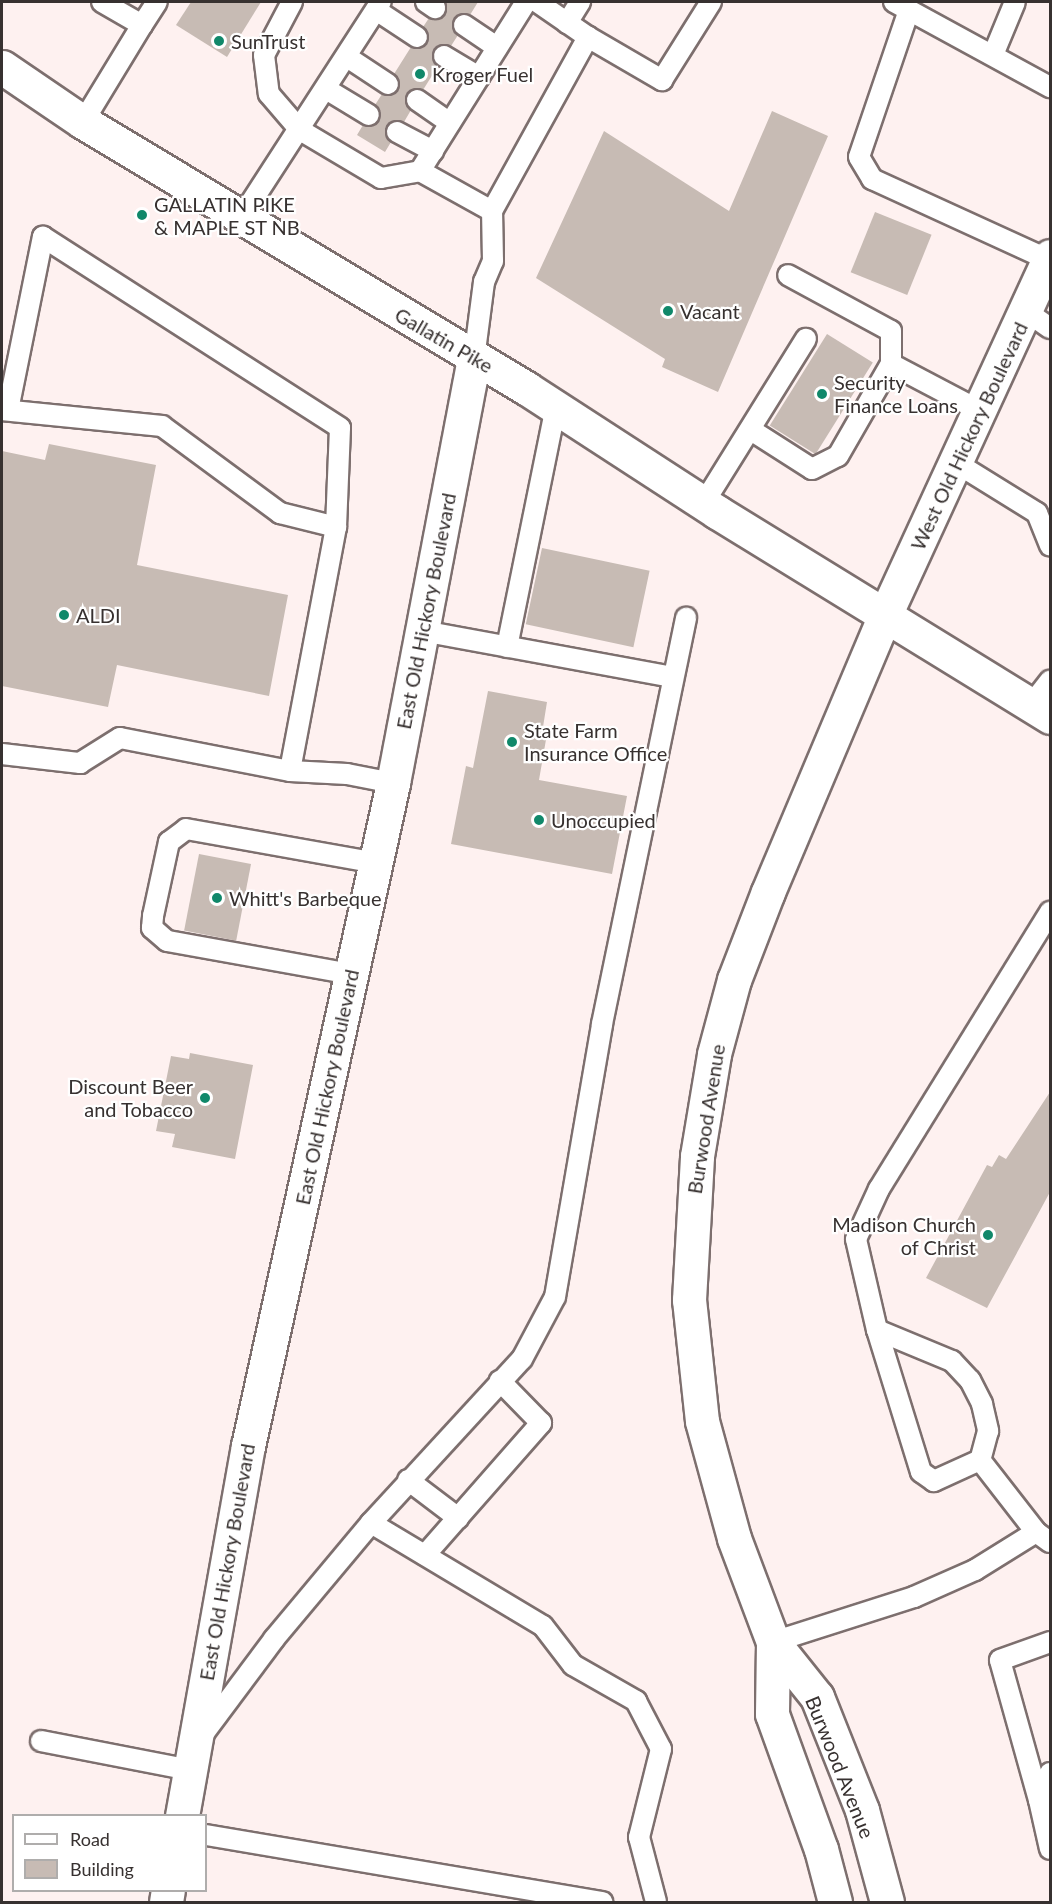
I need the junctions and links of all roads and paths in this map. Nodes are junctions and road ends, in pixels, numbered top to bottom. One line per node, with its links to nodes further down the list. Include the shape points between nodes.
1 (102, 2): 12 (lane)
2 (157, 2): 12 (lane)
3 (292, 2): 29 (lane, via 264,55 269,94)
4 (526, 2): 16 (lane)
5 (537, 2): 11 (lane)
6 (580, 2): 11 (lane)
7 (711, 2): 14 (lane, via 662,80)
8 (1012, 2): 17 (lane)
9 (379, 6): 15 (lane); 19 (lane)
10 (901, 6): 17 (lane); 35 (lane, via 859,157 872,180)
11 (567, 23): 14 (lane)
12 (142, 25): 27 (lane)
13 (464, 25): 16 (lane)
14 (588, 37): 33 (lane)
15 (417, 38)
16 (497, 47): 21 (lane)
17 (993, 55): 23 (lane)
18 (444, 56): 21 (lane)
19 (347, 57): 22 (lane); 24 (lane)
20 (2, 67): 27 (main road, Gallatin Pike)
21 (479, 77): 28 (lane)
22 (388, 84)
23 (1050, 87)
24 (326, 89): 26 (lane); 29 (lane)
25 (417, 100): 28 (lane)
26 (369, 115)
27 (83, 122): 34 (main road, Gallatin Pike)
28 (450, 123): 31 (lane)
29 (300, 130): 32 (lane, via 381,178); 34 (lane)
30 (397, 132): 31 (lane)
31 (433, 152): 32 (lane)
32 (420, 171): 33 (lane)
33 (492, 211): 39 (lane, via 493,261 484,282)
34 (241, 218): 39 (main road, Gallatin Pike)
35 (1050, 258): 37 (main road, West Old Hickory Boulevard)
36 (788, 275): 40 (lane, via 891,331)
37 (1039, 320): 43 (main road, West Old Hickory Boulevard)
38 (806, 339): 44 (lane)
39 (474, 358): 41 (main road, Gallatin Pike); 51 (main road, East Old Hickory Boulevard)
40 (891, 364): 43 (lane); 44 (lane, via 838,456 812,469)
41 (556, 407): 46 (main road, Gallatin Pike); 52 (lane)
42 (5, 410): 47 (lane, via 162,426 280,513); 47 (lane, via 43,237 339,429)
43 (982, 412): 45 (main road, West Old Hickory Boulevard)
44 (751, 430): 46 (lane)
45 (958, 464): 48 (lane, via 1037,513); 49 (main road, West Old Hickory Boulevard)
46 (705, 501): 49 (main road, Gallatin Pike)
47 (336, 527): 56 (lane)
48 (1050, 546)
49 (885, 615): 54 (main road, Gallatin Pike); 69 (main road, Burwood Avenue, via 734,980 714,1054 697,1156 689,1300 702,1421 734,1538)
50 (686, 618): 53 (lane)
51 (422, 632): 52 (lane); 57 (main road, East Old Hickory Boulevard)
52 (507, 647): 53 (lane)
53 (673, 677): 62 (lane, via 602,1024 555,1297 522,1359)
54 (1044, 701)
55 (2, 754): 56 (lane, via 80,763 120,738)
56 (290, 771): 57 (lane, via 347,774)
57 (393, 783): 58 (main road, East Old Hickory Boulevard)
58 (376, 863): 60 (main road, East Old Hickory Boulevard); 60 (lane, via 186,829 169,842 152,928 167,941)
59 (1050, 912): 61 (lane, via 879,1189 856,1239)
60 (351, 974): 72 (main road, East Old Hickory Boulevard, via 248,1446)
61 (877, 1330): 63 (lane, via 952,1361 970,1380 982,1404 988,1431); 63 (lane, via 921,1472 934,1481)
62 (500, 1381): 64 (lane); 65 (lane, via 542,1423)
63 (980, 1460): 67 (lane)
64 (408, 1480): 65 (lane); 66 (lane)
65 (458, 1518): 68 (lane)
66 (371, 1522): 68 (lane); 72 (lane, via 274,1639)
67 (1043, 1537): 69 (lane, via 914,1598)
68 (425, 1555): 79 (lane, via 543,1626 573,1665 636,1701 661,1749 639,1837)
69 (773, 1642): 80 (main road, Burwood Avenue, via 772,1714 821,1849); 81 (main road, Burwood Avenue, via 817,1697 862,1810)
70 (1050, 1642): 74 (lane, via 1000,1660)
71 (41, 1741): 72 (lane)
72 (192, 1758): 75 (main road, East Old Hickory Boulevard)
73 (1050, 1773): 74 (lane)
74 (1039, 1800): 77 (lane)
75 (182, 1814)
76 (207, 1835): 78 (lane)
77 (1050, 1849)
78 (602, 1902)
79 (656, 1902)
80 (835, 1902)
81 (887, 1902)

